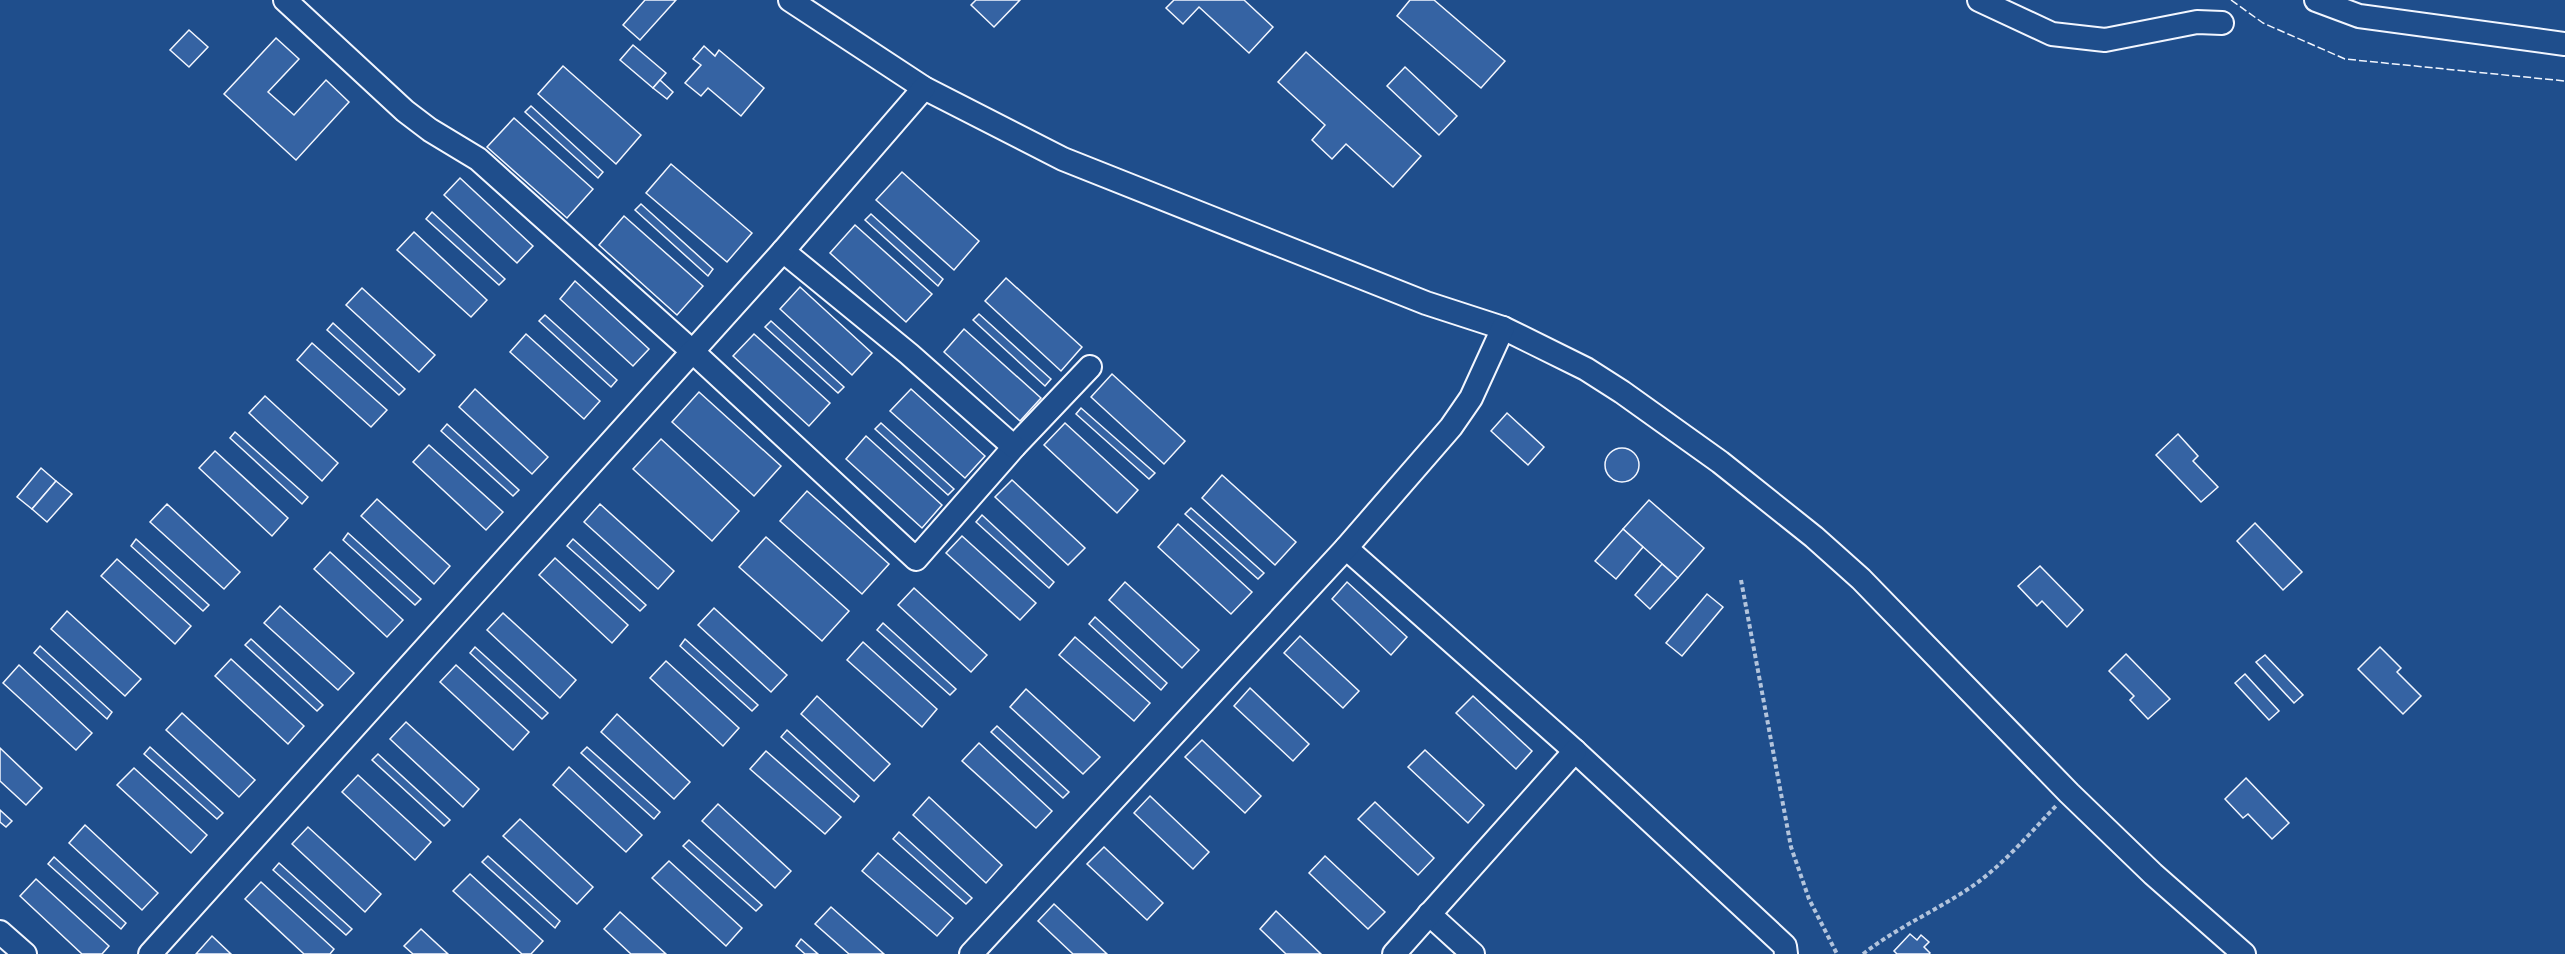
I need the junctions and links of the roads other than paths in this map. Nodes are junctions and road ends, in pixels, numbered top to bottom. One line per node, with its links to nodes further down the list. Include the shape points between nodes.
1 (285, 0): 10 (street, via 405,111 478,159)
2 (1979, 0): 5 (street, via 2052,34 2105,40 2197,22)
3 (2316, 0): 6 (street, via 2359,16)
4 (796, 2): 7 (street)
5 (2222, 22)
6 (2565, 44)
7 (924, 88): 8 (street); 9 (street, via 1063,159 1426,303)
8 (783, 250): 10 (street); 12 (street)
9 (1503, 328): 13 (street, via 1471,398 1451,427); 23 (street, via 1586,369 1622,392 1720,462 1814,537 1861,579 2069,793)
10 (692, 351): 12 (street, via 916,559); 18 (street)
11 (1090, 367): 12 (street)
12 (1014, 447)
13 (1346, 548): 14 (street); 19 (street)
14 (1575, 751): 15 (street); 22 (street, via 1785,946)
15 (1429, 914): 20 (street); 21 (street)
16 (0, 932): 17 (street)
17 (25, 954)
18 (150, 954)
19 (971, 954)
20 (1394, 954)
21 (1473, 954)
22 (1786, 954)
23 (2244, 954)

